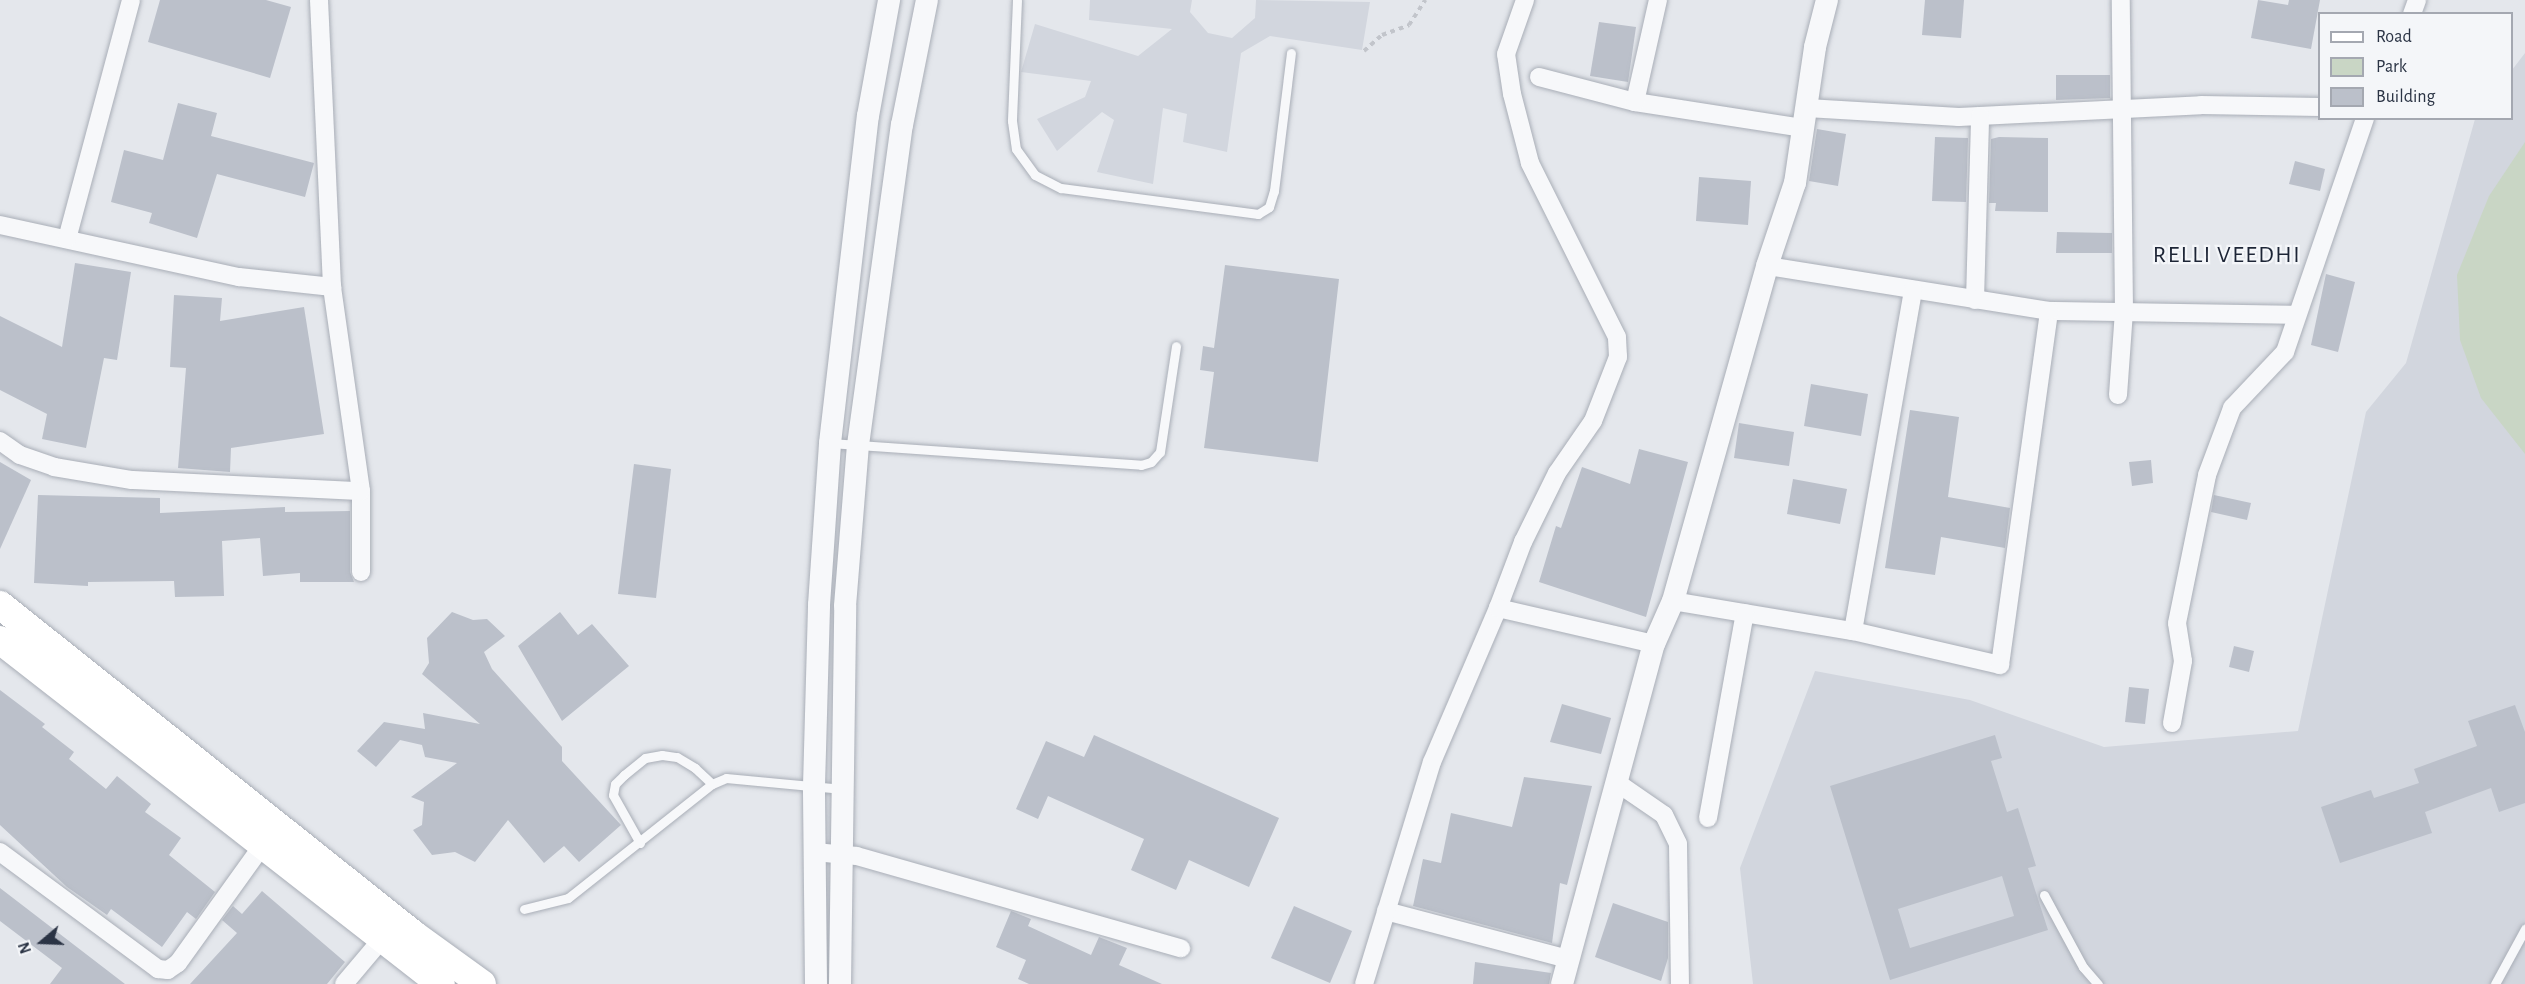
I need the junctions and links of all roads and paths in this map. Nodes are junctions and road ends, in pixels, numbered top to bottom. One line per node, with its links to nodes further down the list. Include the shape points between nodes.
1 (131, 0): 21 (street)
2 (319, 0): 23 (street)
3 (889, 0): 32 (street, via 868,116)
4 (927, 0): 33 (street, via 902,125)
5 (1017, 0): 12 (lane, via 1012,121 1016,149 1035,175 1061,188 1258,214 1269,207 1274,191)
6 (1425, 0): 11 (path, via 1409,26 1382,35)
7 (1526, 0): 38 (street, via 1506,54 1527,151 1617,338 1618,357 1593,421 1557,473 1523,542)
8 (1658, 0): 14 (street)
9 (1827, 0): 18 (street)
10 (2121, 0): 16 (street)
11 (1364, 51)
12 (1291, 53)
13 (1539, 77): 14 (street)
14 (1635, 102): 18 (street)
15 (2318, 107): 16 (street, via 2200,105)
16 (2124, 110): 17 (street); 27 (street)
17 (1980, 116): 18 (street); 25 (street)
18 (1804, 118): 22 (street, via 1795,183)
19 (2364, 120): 28 (street)
20 (0, 225): 21 (street)
21 (67, 239): 23 (street, via 239,277)
22 (1767, 266): 24 (street); 36 (street)
23 (332, 287): 34 (street)
24 (1913, 290): 25 (street); 40 (street)
25 (1976, 300): 26 (street)
26 (2049, 311): 27 (street); 40 (street, via 2000,664)
27 (2124, 312): 28 (street); 30 (street)
28 (2297, 315): 43 (street, via 2285,352 2232,408 2207,475 2177,623 2177,644 2183,661)
29 (1176, 346): 33 (lane, via 1160,452 1151,462 1141,465)
30 (2118, 395)
31 (0, 441): 34 (street, via 20,455 54,467 132,480)
32 (830, 443): 33 (lane); 46 (street, via 819,605)
33 (858, 446): 47 (street, via 845,606)
34 (361, 491): 35 (street)
35 (361, 572)
36 (1673, 600): 39 (street); 42 (street)
37 (0, 604): 63 (main road, via 412,934)
38 (1498, 608): 42 (street); 56 (street, via 1432,762)
39 (1745, 613): 40 (street); 48 (street)
40 (1853, 631)
41 (0, 640): 50 (main road)
42 (1654, 644): 44 (street)
43 (2172, 723)
44 (1616, 782): 60 (street); 68 (street, via 1664,815 1678,844)
45 (712, 784): 46 (lane, via 726,778 749,778); 49 (lane); 49 (lane, via 695,768 662,755 645,758 624,775 615,784 614,795)
46 (814, 786): 47 (lane); 52 (street)
47 (843, 790): 53 (street)
48 (1708, 818)
49 (640, 843): 55 (lane, via 567,897)
50 (262, 846): 51 (street, via 178,963 168,970 158,969); 58 (main road)
51 (0, 852)
52 (815, 852): 53 (street); 64 (street)
53 (840, 853): 59 (street); 65 (street)
54 (2044, 895): 69 (lane, via 2083,967)
55 (525, 909)
56 (1386, 911): 60 (street); 66 (street)
57 (2525, 929): 70 (lane)
58 (382, 939): 61 (street); 62 (main road)
59 (1181, 948)
60 (1568, 959): 67 (street)
61 (344, 984)
62 (441, 984)
63 (482, 984)
64 (816, 984)
65 (840, 984)
66 (1364, 984)
67 (1562, 984)
68 (1680, 984)
69 (2097, 984)
70 (2495, 984)

